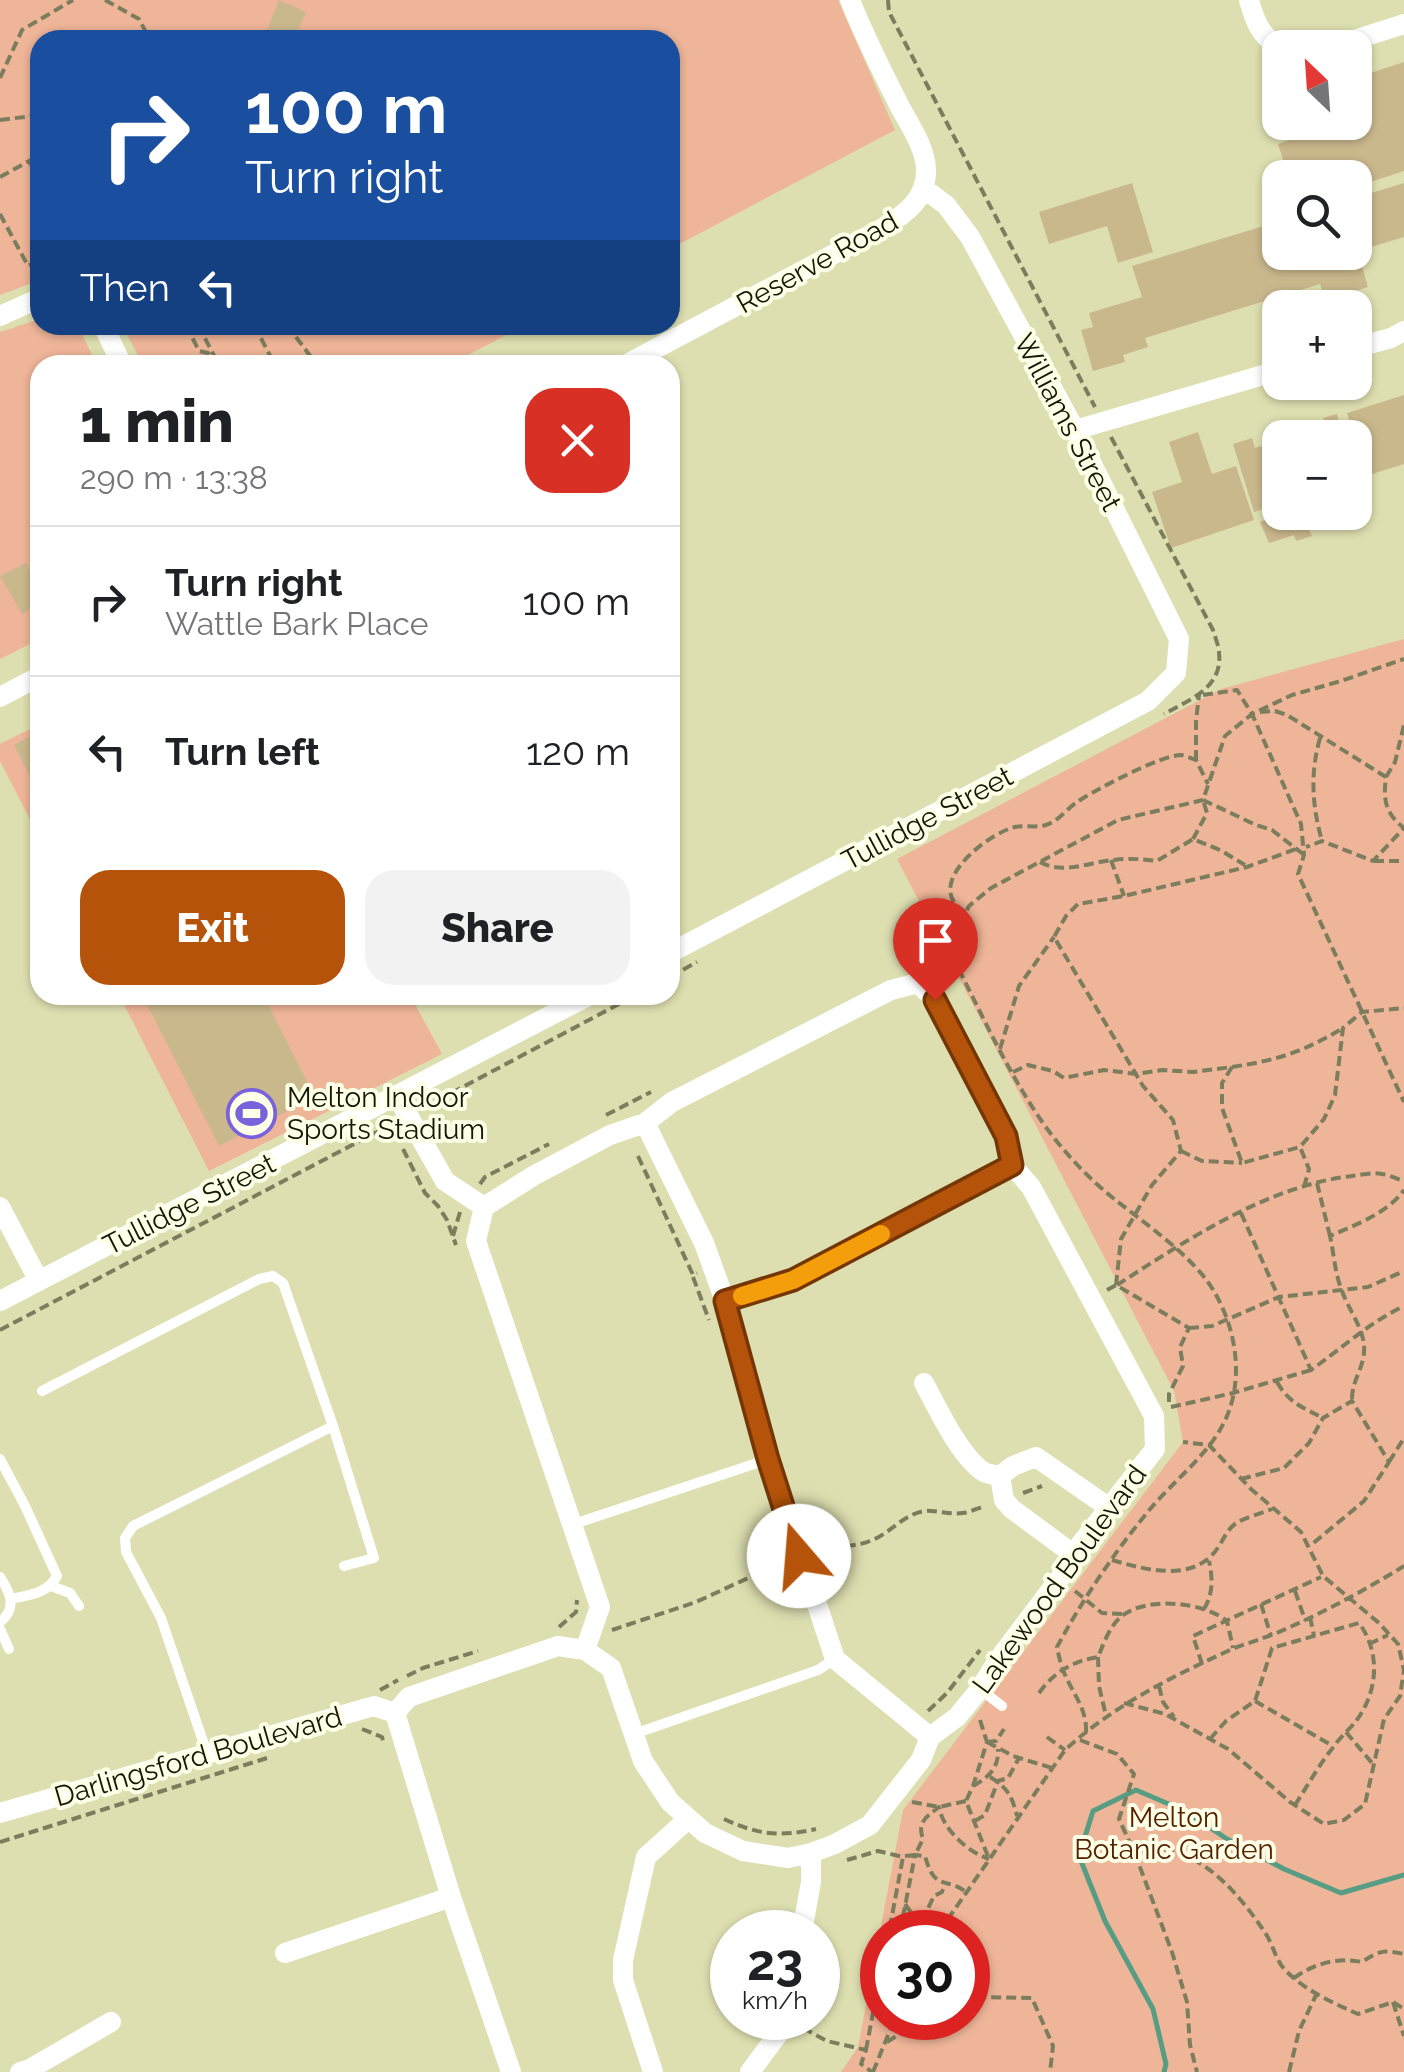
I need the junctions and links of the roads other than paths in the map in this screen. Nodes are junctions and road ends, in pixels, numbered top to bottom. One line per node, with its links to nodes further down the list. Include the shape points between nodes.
1 (850, 0): 6 (street, Reserve Road, via 920,146)
2 (1249, 0): 4 (street)
3 (1404, 24): 5 (street)
4 (1262, 32)
5 (1372, 34)
6 (923, 188): 11 (street, Reserve Road, via 911,210 883,228); 13 (street, Williams Street, via 970,237)
7 (30, 302): 8 (street)
8 (0, 316)
9 (1404, 331): 10 (street)
10 (1372, 343)
11 (644, 355)
12 (1262, 375): 13 (street)
13 (1074, 430): 14 (street, Williams Street, via 1179,639)
14 (1176, 673): 17 (street, Tullidge Street, via 1148,701)
15 (30, 681): 16 (street)
16 (0, 697)
17 (680, 948)
18 (571, 1005): 19 (street, Tullidge Street)
19 (398, 1096): 22 (street, via 446,1181); 24 (street, Tullidge Street)
20 (635, 1126): 21 (street, Lakewood Boulevard, via 890,990 918,983 935,1000 1006,1136); 22 (street, Lakewood Boulevard); 26 (street, via 704,1243)
21 (1012, 1165): 26 (street, via 793,1280); 33 (street, Lakewood Boulevard, via 1032,1186 1154,1416 1156,1449)
22 (477, 1202): 34 (street, via 476,1241)
23 (0, 1208): 24 (street)
24 (39, 1281): 25 (street, Tullidge Street)
25 (0, 1301)
26 (725, 1301): 30 (street)
27 (924, 1383): 32 (street, via 970,1458 986,1474)
28 (42, 1391): 29 (lane, via 273,1276 284,1284)
29 (333, 1426): 36 (lane, via 374,1558); 50 (lane, via 133,1526 125,1538)
30 (768, 1459): 34 (lane); 44 (street)
31 (0, 1460): 38 (lane, via 50,1558 57,1576)
32 (1000, 1476): 33 (street, via 1036,1457); 35 (street, via 1012,1509)
33 (1108, 1507): 35 (street, Lakewood Boulevard)
34 (574, 1524): 43 (street, via 600,1607)
35 (1073, 1554): 45 (street, Lakewood Boulevard)
36 (344, 1566)
37 (0, 1577): 39 (lane)
38 (51, 1586): 39 (lane); 40 (lane, via 70,1593)
39 (11, 1600): 41 (lane)
40 (78, 1606)
41 (0, 1626): 42 (lane)
42 (8, 1649)
43 (585, 1650): 47 (street, Darlingsford Boulevard, via 558,1646); 49 (street, Lakewood Boulevard, via 611,1668)
44 (835, 1659): 48 (street); 49 (lane)
45 (974, 1696): 46 (lane); 48 (street, Lakewood Boulevard, via 957,1717)
46 (1002, 1706)
47 (386, 1710): 50 (street, Darlingsford Boulevard, via 374,1706); 54 (street)
48 (924, 1731): 53 (street, Lakewood Boulevard, via 921,1760 870,1825)
49 (634, 1734): 52 (street, Lakewood Boulevard, via 643,1761)
50 (208, 1754): 51 (street, Darlingsford Boulevard)
51 (0, 1813)
52 (688, 1818): 53 (street, Lakewood Boulevard, via 743,1851); 61 (street, via 646,1857 623,1960 623,1980)
53 (811, 1862): 55 (street)
54 (451, 1897): 56 (street); 60 (street)
55 (805, 1910)
56 (286, 1953)
57 (111, 2022): 59 (street)
58 (772, 2040): 62 (street)
59 (20, 2072)
60 (511, 2072)
61 (653, 2072)
62 (750, 2072)

